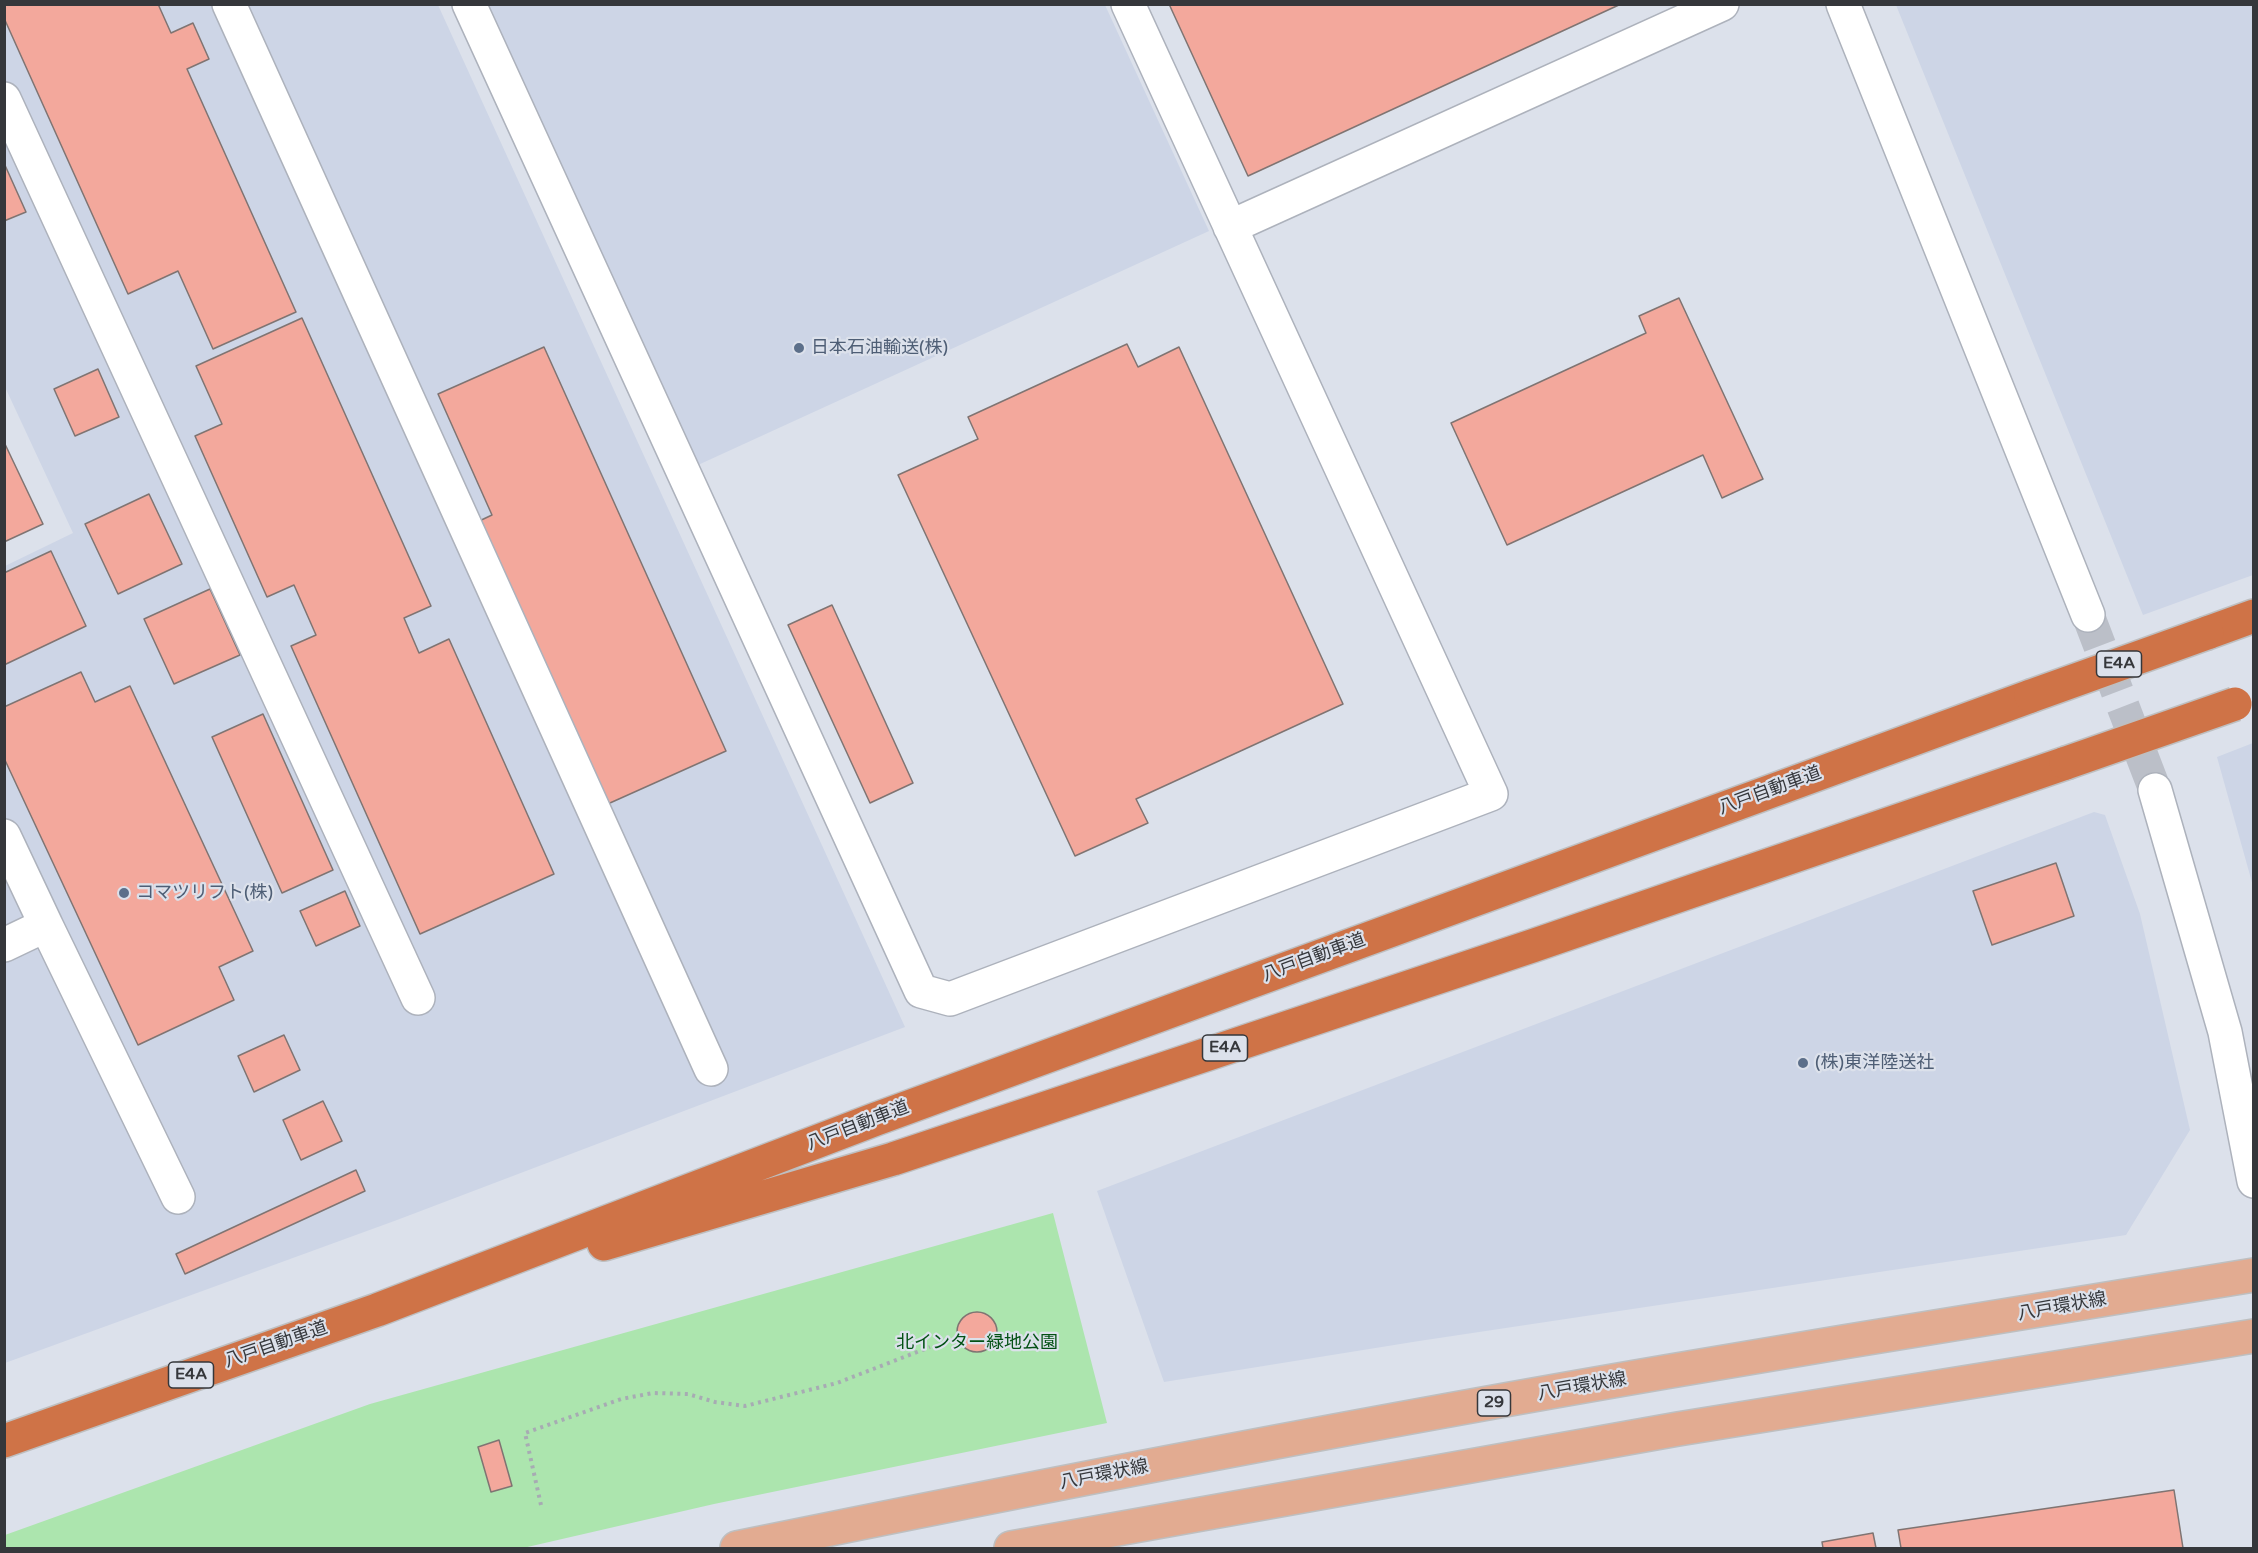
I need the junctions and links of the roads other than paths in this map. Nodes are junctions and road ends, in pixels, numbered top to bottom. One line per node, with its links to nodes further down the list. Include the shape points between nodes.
1 (229, 4): 16 (street)
2 (469, 4): 7 (street, via 921,991 950,999 1491,795)
3 (1128, 4): 7 (street)
4 (1722, 4): 7 (street)
5 (1844, 4): 8 (street)
6 (4, 99): 15 (street)
7 (1230, 227)
8 (2088, 615)
9 (2253, 616): 21 (highway, 八戸自動車道 / E4A, bridge, via 898,1110)
10 (2244, 701): 21 (highway, 八戸自動車道 / E4A, bridge, via 1533,946 893,1159)
11 (2155, 790): 17 (street)
12 (4, 836): 13 (street)
13 (46, 925): 14 (street); 19 (street)
14 (4, 945)
15 (418, 998)
16 (711, 1069)
17 (2247, 1114): 18 (street)
18 (2253, 1181)
19 (178, 1197)
20 (2253, 1275): 24 (main road, 八戸環状線 / 29, via 1665,1372 1226,1452)
21 (377, 1310): 23 (highway, 八戸自動車道 / E4A)
22 (2253, 1336): 25 (main road, via 1666,1431)
23 (4, 1441)
24 (737, 1548)
25 (1011, 1548)

